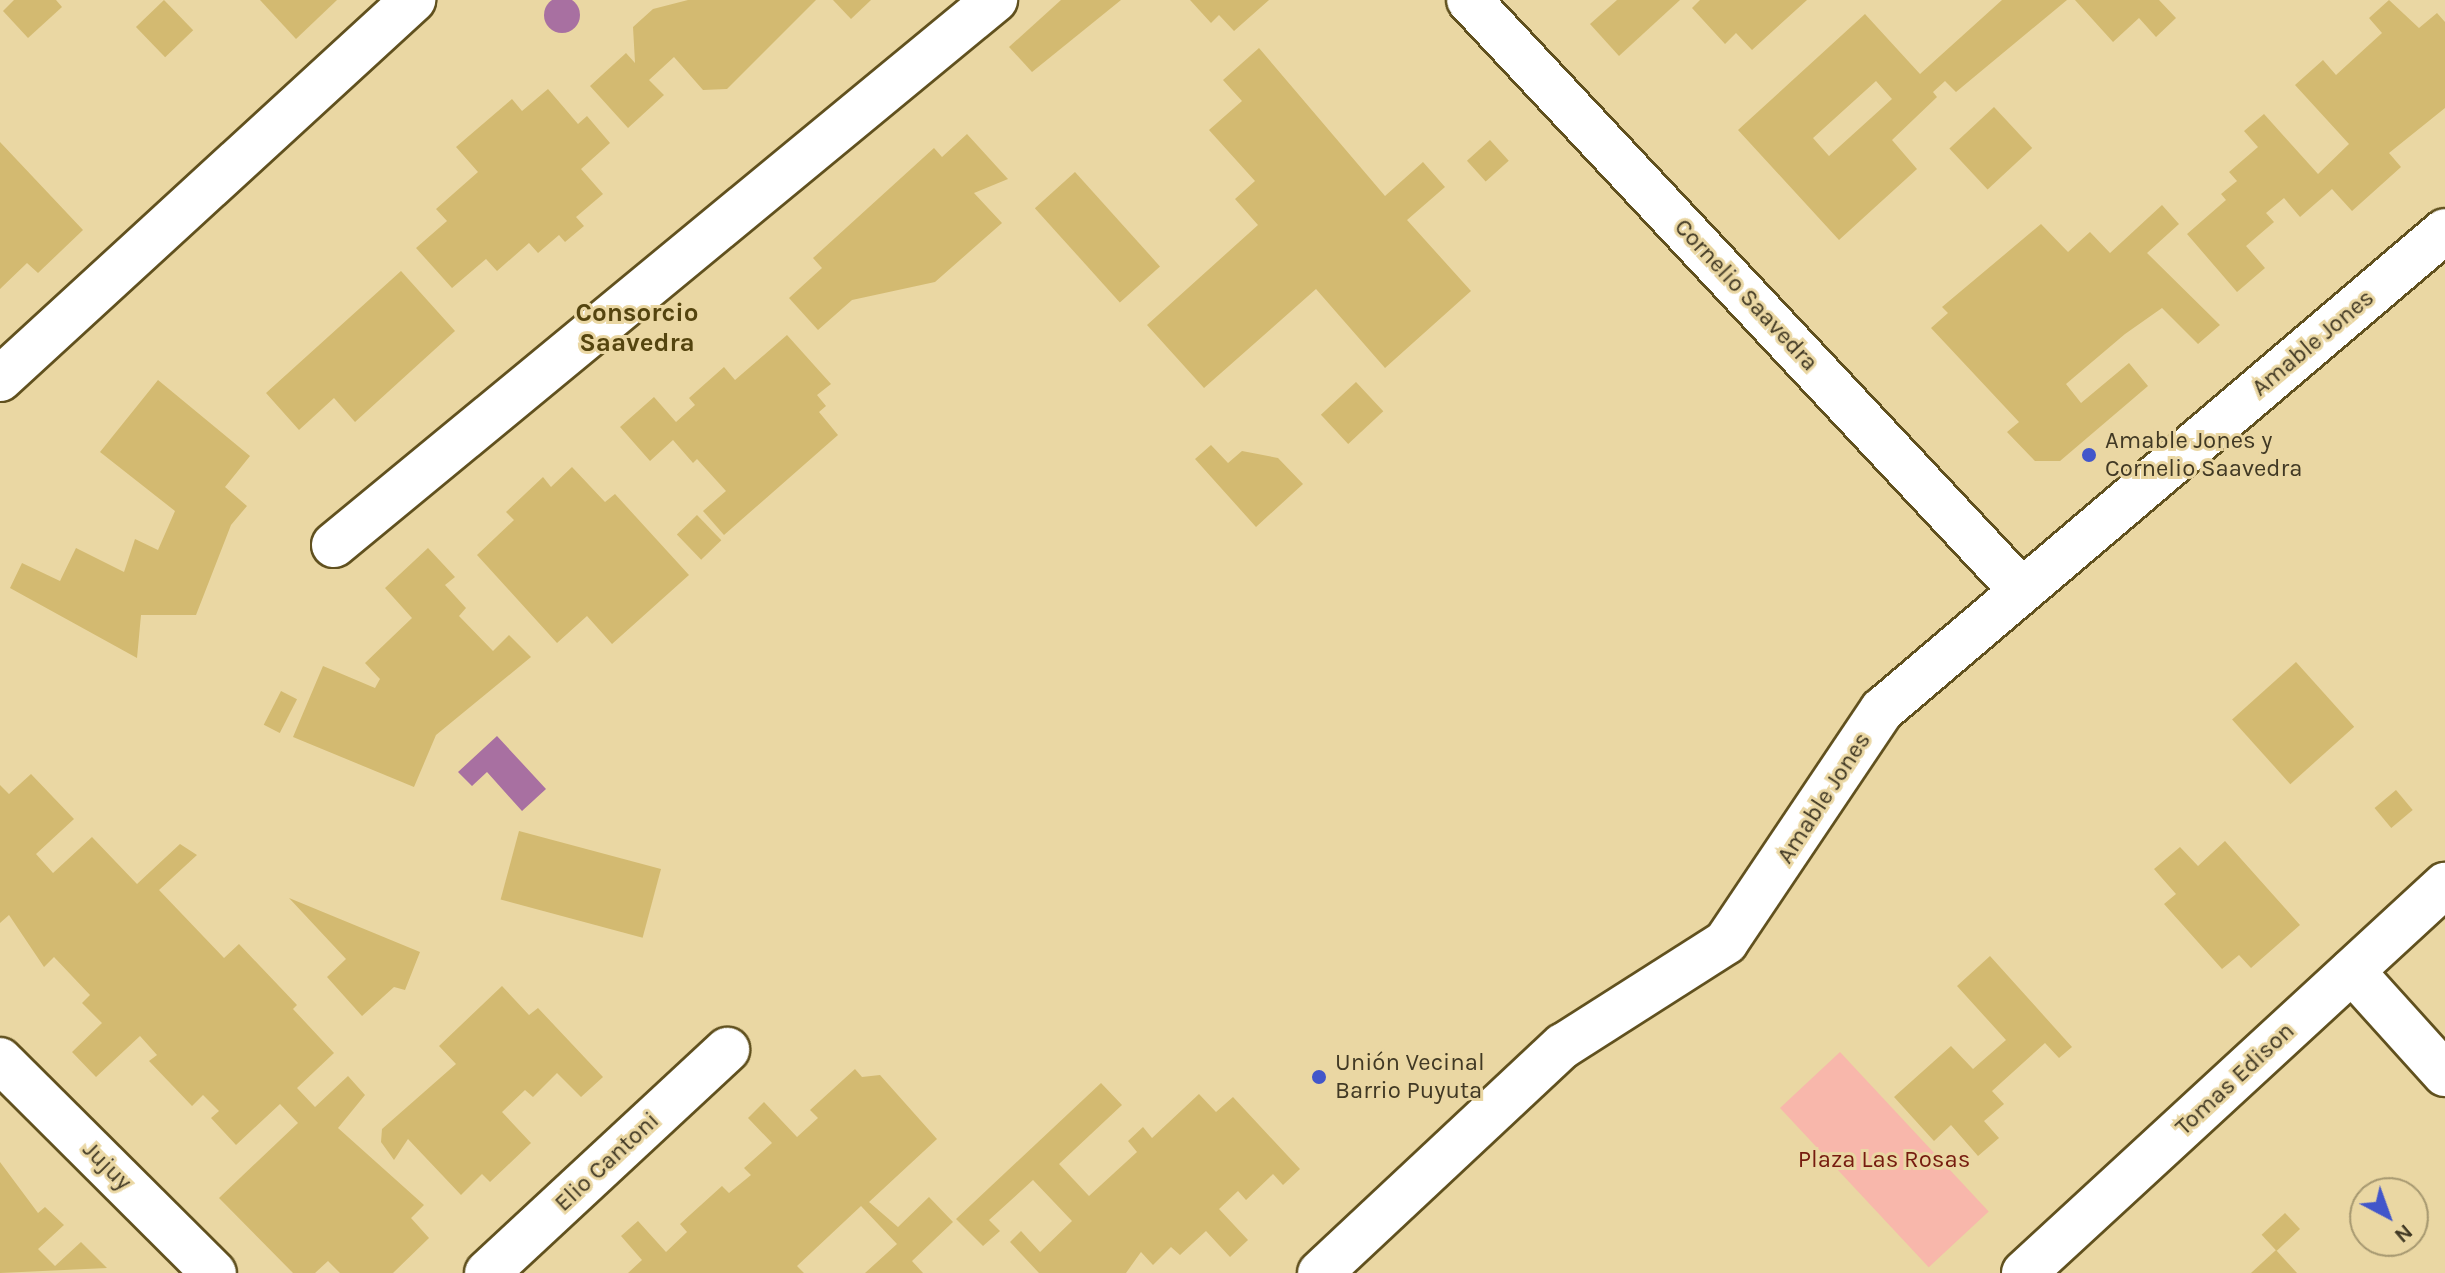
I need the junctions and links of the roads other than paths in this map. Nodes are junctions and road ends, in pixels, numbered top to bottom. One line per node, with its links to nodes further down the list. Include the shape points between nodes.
1 (413, 0): 5 (street)
2 (995, 0): 6 (street)
3 (1469, 0): 7 (street, Cornelio Saavedra)
4 (2445, 231): 7 (street, Amable Jones)
5 (0, 379)
6 (334, 545)
7 (2022, 591): 15 (street, Amable Jones, via 1882,710 1726,942 1563,1046)
8 (2445, 885): 9 (street, Tomas Edison)
9 (2352, 971): 12 (street); 16 (street, Tomas Edison)
10 (727, 1050): 14 (street, Elio Cantoni)
11 (0, 1060): 13 (street, Jujuy)
12 (2445, 1074)
13 (214, 1273)
14 (487, 1273)
15 (1320, 1273)
16 (2024, 1273)

